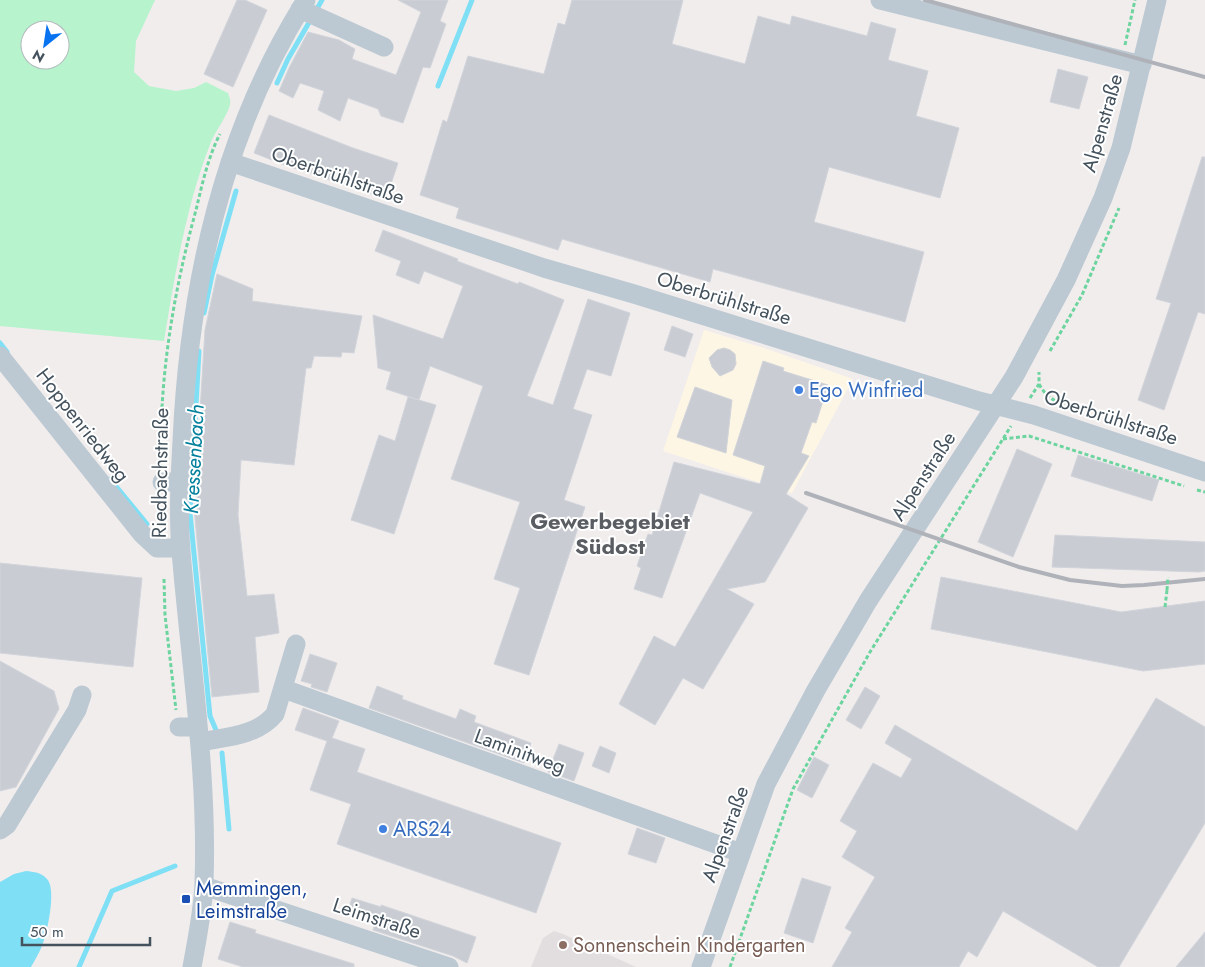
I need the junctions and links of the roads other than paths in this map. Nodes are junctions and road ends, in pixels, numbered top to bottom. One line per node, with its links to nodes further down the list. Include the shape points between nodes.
1 (880, 0): 5 (street)
2 (1157, 0): 5 (street, Alpenstraße)
3 (309, 10): 4 (street); 6 (street, Riedbachstraße, via 275,55)
4 (384, 47)
5 (1142, 65): 8 (street, Alpenstraße, via 1121,148 1089,230 1050,312)
6 (230, 162): 8 (street, Oberbrühlstraße, via 544,268); 10 (street, Riedbachstraße, via 199,280 171,482)
7 (0, 356): 10 (street, Hoppenriedweg, via 142,534 157,548)
8 (995, 405): 9 (street, Oberbrühlstraße); 17 (street, Alpenstraße, via 868,601 816,690 766,784)
9 (1205, 472)
10 (181, 548): 15 (street, Riedbachstraße)
11 (296, 644): 12 (street)
12 (284, 689): 15 (street, via 275,714 259,729 242,734); 17 (street, Laminitweg)
13 (82, 695): 16 (street, via 77,710 7,825)
14 (179, 727): 15 (street)
15 (199, 734): 18 (street, Riedbachstraße, via 204,792)
16 (0, 830)
17 (741, 853): 21 (street, Alpenstraße)
18 (204, 886): 19 (street, Riedbachstraße); 20 (street, Leimstraße)
19 (192, 967)
20 (449, 967)
21 (702, 967)

